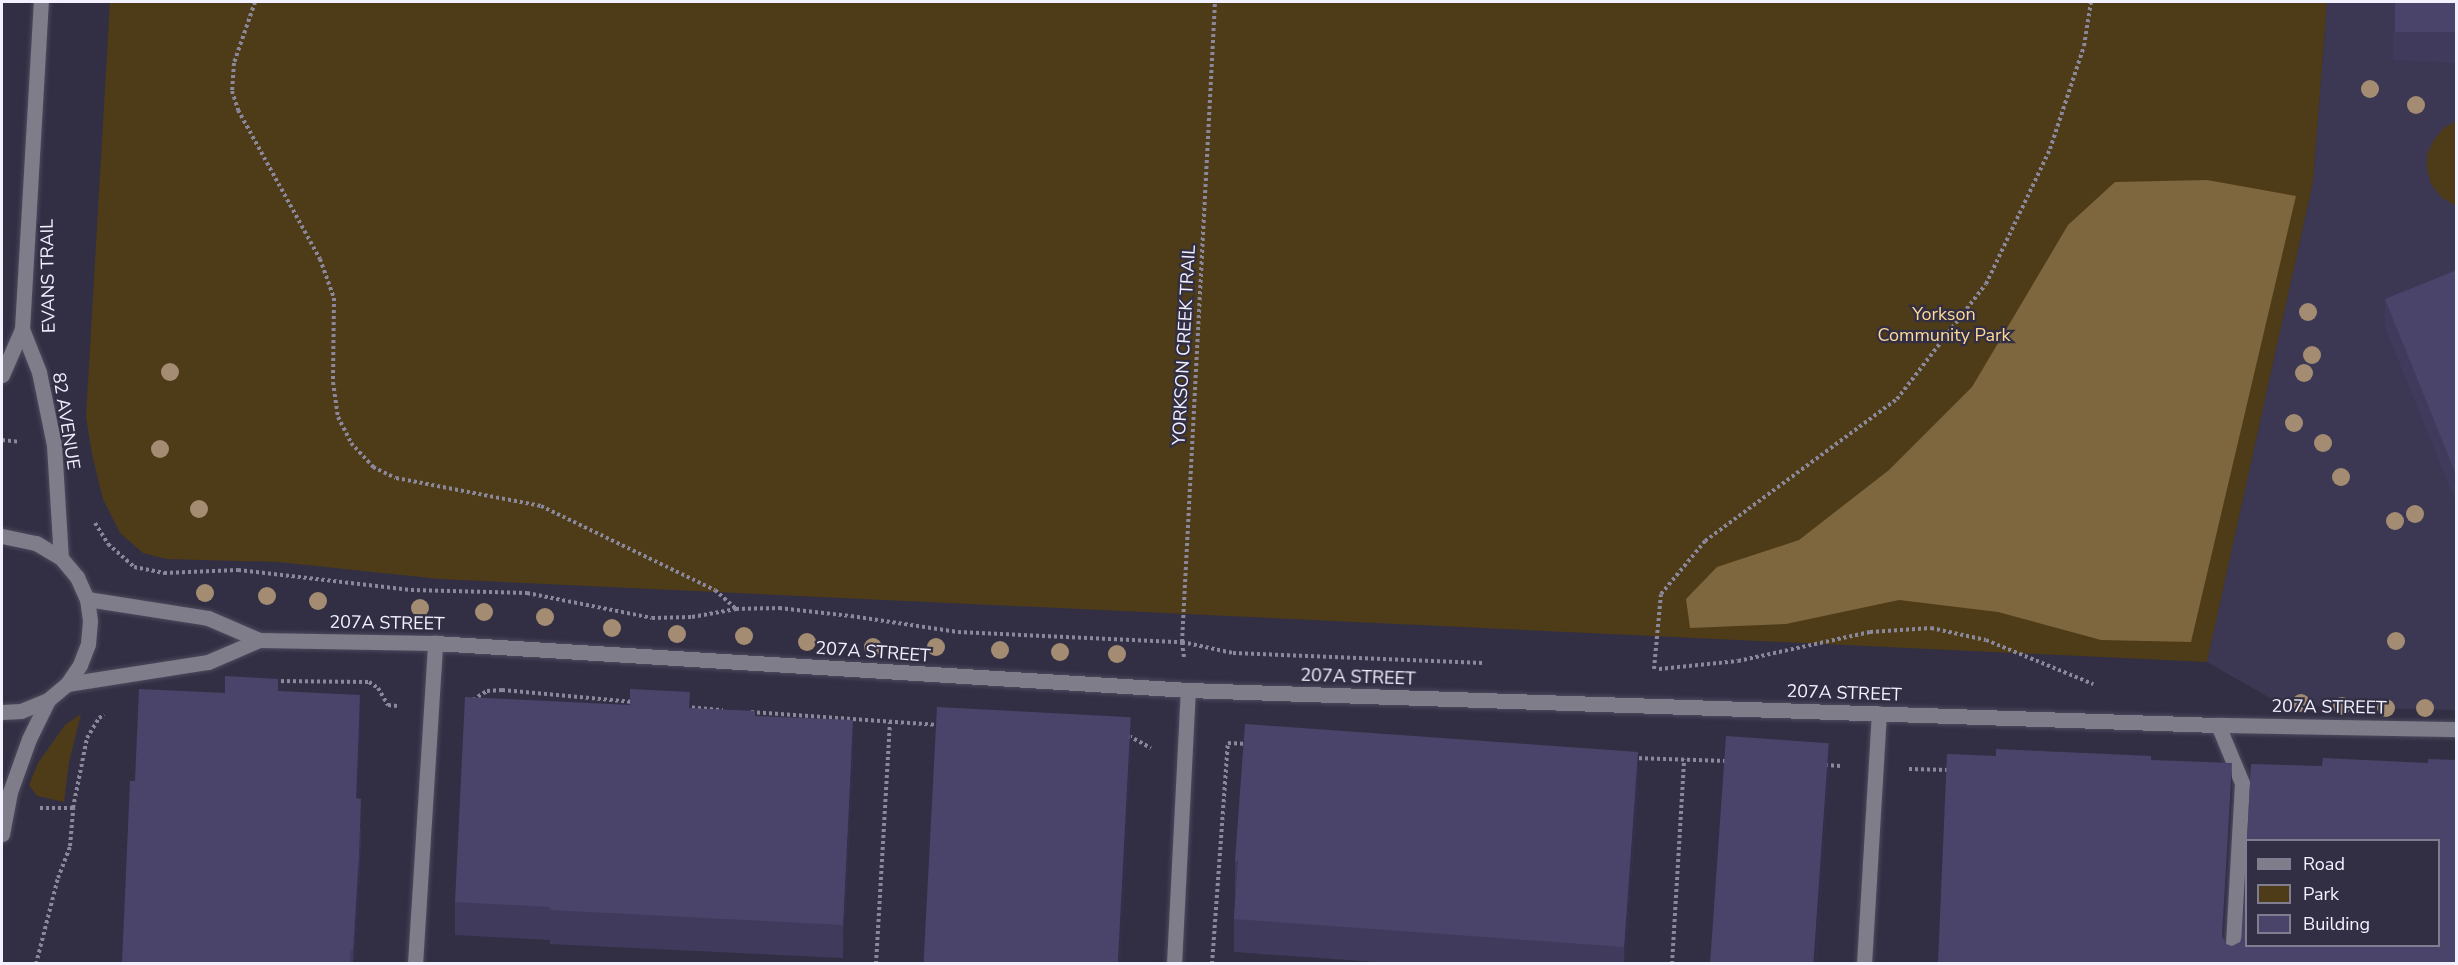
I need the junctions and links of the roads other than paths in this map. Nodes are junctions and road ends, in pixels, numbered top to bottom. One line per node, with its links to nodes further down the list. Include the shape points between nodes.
1 (41, 2): 2 (street, 82 AVENUE)
2 (22, 329): 3 (street, 82 AVENUE); 5 (street, 82 AVENUE, via 39,372 54,445)
3 (2, 375)
4 (2, 536): 5 (street, via 36,543)
5 (61, 558): 6 (street)
6 (87, 599): 7 (street, 207A STREET, via 208,618); 9 (street, via 88,644)
7 (259, 640): 8 (street, 207A STREET); 9 (street, 207A STREET, via 208,662)
8 (435, 643): 10 (street, 207A STREET); 17 (street)
9 (67, 684): 11 (street)
10 (1188, 690): 13 (street, 207A STREET); 18 (street)
11 (48, 700): 12 (street, via 21,711); 16 (street, via 10,792)
12 (2, 712)
13 (1879, 713): 14 (street, 207A STREET); 19 (street)
14 (2218, 725): 15 (street, 207A STREET); 20 (street, via 2242,783)
15 (2457, 729)
16 (2, 834)
17 (415, 963)
18 (1174, 963)
19 (1864, 963)
20 (2232, 963)

